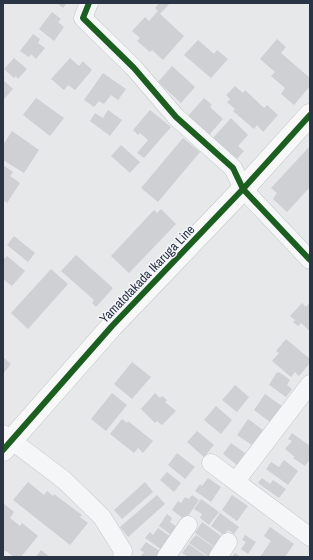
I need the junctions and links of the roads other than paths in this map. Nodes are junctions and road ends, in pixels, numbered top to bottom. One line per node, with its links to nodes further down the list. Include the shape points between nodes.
1 (89, 3): 3 (street, via 84,18 134,68 176,117 233,168)
2 (310, 115): 3 (main road, Yamatotakada Ikaruga Line)
3 (243, 189): 4 (street); 6 (main road, Yamatotakada Ikaruga Line)
4 (310, 260)
5 (310, 384): 8 (street)
6 (6, 441): 12 (street, via 64,480 102,517)
7 (211, 463): 8 (street)
8 (236, 481): 10 (street)
9 (188, 525): 13 (street)
10 (310, 537)
11 (228, 542): 14 (street)
12 (126, 555)
13 (166, 557)
14 (218, 557)

